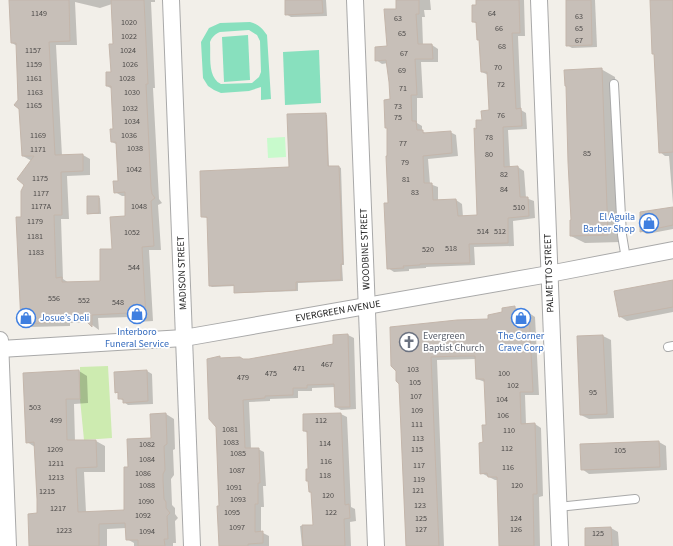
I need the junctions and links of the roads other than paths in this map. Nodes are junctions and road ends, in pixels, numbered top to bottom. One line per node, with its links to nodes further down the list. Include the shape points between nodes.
1 (171, 0): 10 (street, MADISON STREET)
2 (355, 0): 8 (street, WOODBINE STREET)
3 (539, 0): 7 (street, PALMETTO STREET)
4 (614, 84): 6 (lane, via 622,235)
5 (673, 250): 6 (street, EVERGREEN AVENUE)
6 (626, 259): 7 (street, EVERGREEN AVENUE)
7 (549, 274): 8 (street, EVERGREEN AVENUE); 13 (street, PALMETTO STREET)
8 (367, 306): 10 (street, EVERGREEN AVENUE); 16 (street, WOODBINE STREET)
9 (0, 338): 11 (street)
10 (184, 338): 11 (street, EVERGREEN AVENUE); 15 (street, MADISON STREET)
11 (0, 349): 14 (street)
12 (635, 499): 13 (lane)
13 (558, 507): 17 (street, PALMETTO STREET)
14 (8, 546)
15 (192, 546)
16 (376, 546)
17 (560, 546)

